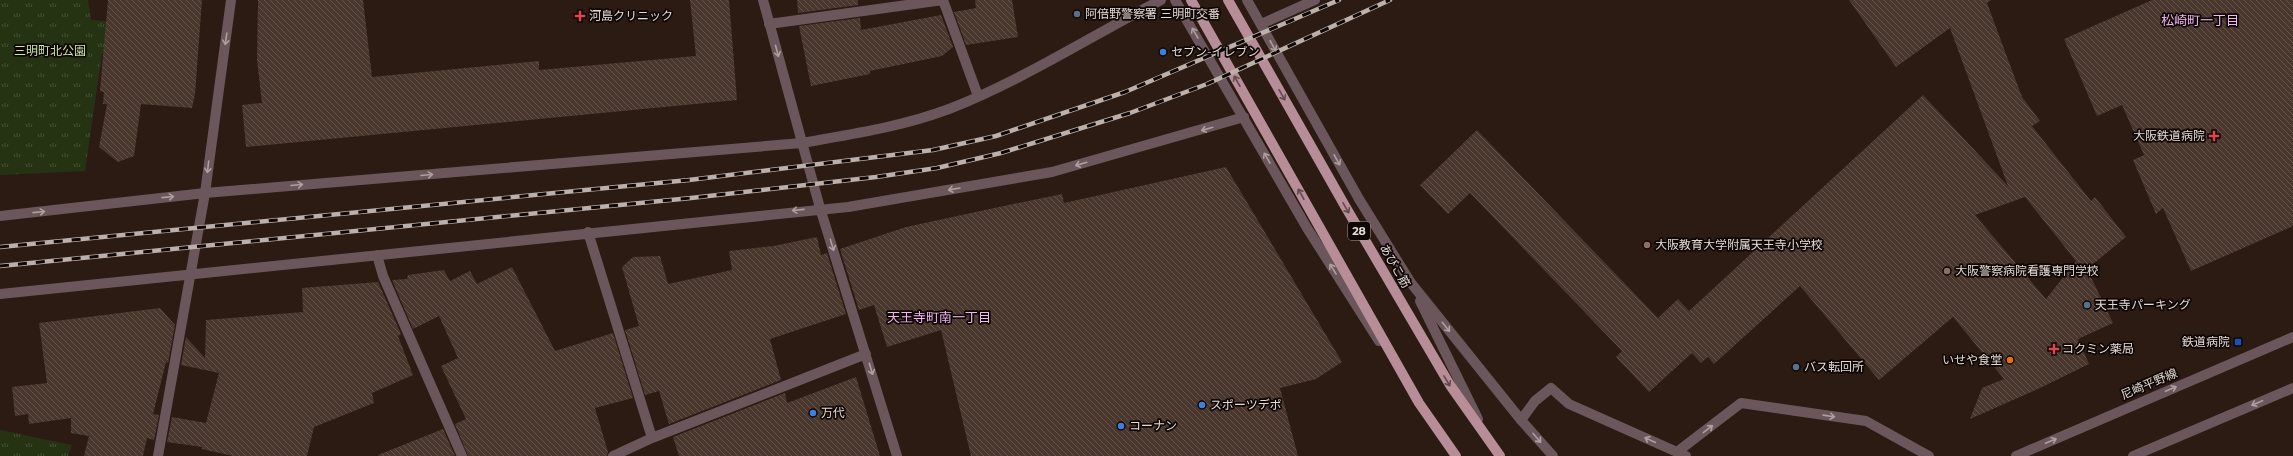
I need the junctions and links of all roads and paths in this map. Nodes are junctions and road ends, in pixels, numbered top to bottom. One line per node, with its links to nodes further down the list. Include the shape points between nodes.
1 (231, 0): 14 (street, one-way to 14)
2 (763, 0): 9 (street)
3 (1162, 0): 11 (street, via 1006,84)
4 (1175, 0): 12 (street, one-way to 4)
5 (1191, 0): 33 (main road, one-way to 5, via 1419,403)
6 (1228, 0): 35 (main road, あびこ筋 / 28, one-way to 35, via 1450,385)
7 (1247, 0): 10 (street)
8 (1315, 0): 10 (street)
9 (769, 24): 11 (street, via 943,0); 13 (street, one-way to 13)
10 (1261, 24): 20 (street, one-way to 20, via 1359,199)
11 (978, 96): 13 (street, via 911,121)
12 (1244, 117): 15 (street, one-way to 15, via 1052,172 848,207); 32 (street, one-way to 12, via 1307,228)
13 (802, 143): 14 (street, one-way to 13); 15 (street)
14 (205, 193): 16 (street, one-way to 14); 19 (street)
15 (820, 208): 17 (street, one-way to 17); 23 (street, one-way to 23)
16 (0, 216)
17 (588, 232): 18 (street); 26 (street)
18 (377, 255): 19 (street); 29 (street, via 383,276)
19 (191, 275): 21 (street); 28 (street)
20 (1411, 283): 25 (street, one-way to 25); 34 (street)
21 (0, 294)
22 (2293, 337): 38 (street, 尼崎平野線, one-way to 22)
23 (866, 354): 26 (street); 31 (street, one-way to 31)
24 (2293, 388): 39 (street, one-way to 39)
25 (1521, 420): 27 (street, one-way to 25, via 1569,404 1551,388 1535,402); 36 (street, one-way to 36)
26 (652, 438): 30 (street)
27 (1681, 454): 37 (street, one-way to 37, via 1741,403 1866,421)
28 (158, 456)
29 (462, 456)
30 (614, 456)
31 (897, 456)
32 (1452, 456)
33 (1456, 456)
34 (1496, 456)
35 (1500, 456)
36 (1553, 456)
37 (1929, 456)
38 (2016, 456)
39 (2133, 456)

